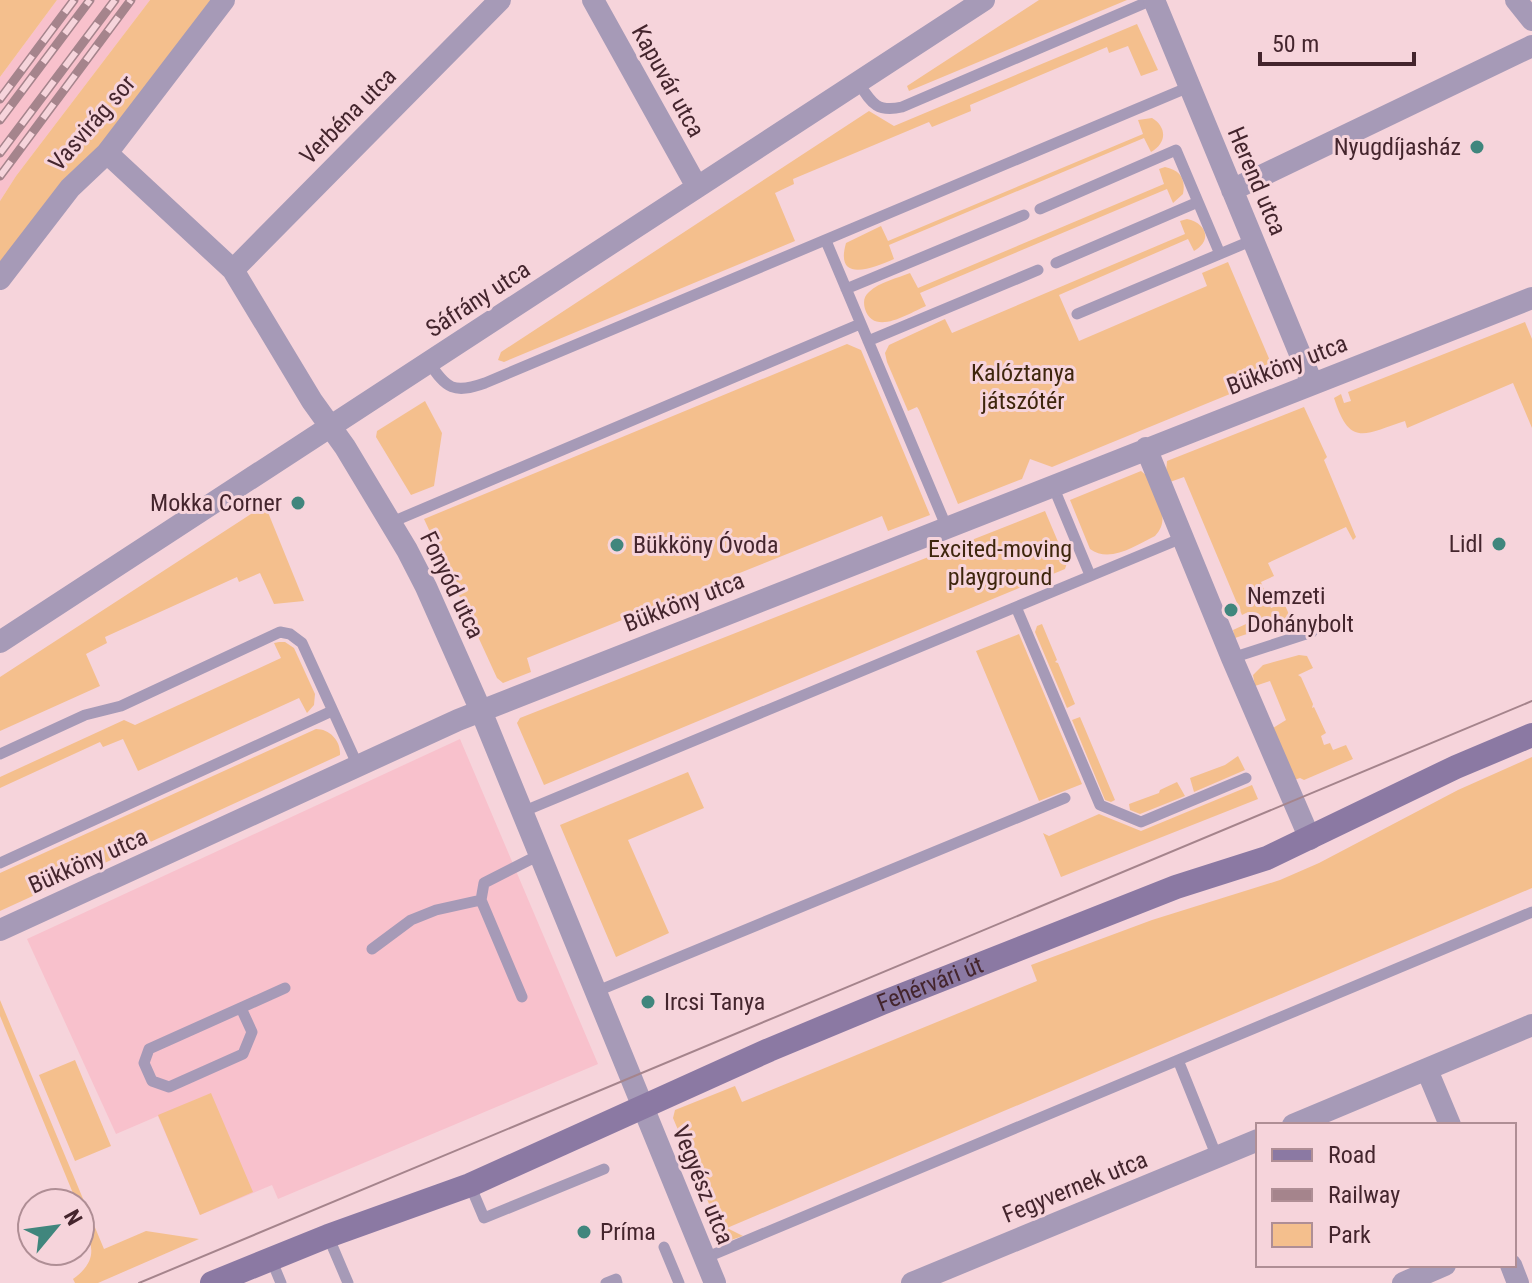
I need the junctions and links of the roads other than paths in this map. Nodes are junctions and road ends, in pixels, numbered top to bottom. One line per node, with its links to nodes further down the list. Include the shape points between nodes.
1 (224, 0): 11 (street, Vasvirág sor)
2 (500, 0): 21 (street, Verbéna utca)
3 (593, 0): 12 (street, Kapuvár utca)
4 (984, 0): 9 (street, Sáfrány utca)
5 (1153, 0): 9 (lane, via 902,107 877,107); 10 (street, Herend utca)
6 (1516, 0): 7 (street)
7 (1532, 20)
8 (1532, 46): 13 (street)
9 (858, 82): 12 (street, Sáfrány utca)
10 (1189, 87): 13 (street, Herend utca); 18 (lane)
11 (107, 153): 21 (street, Fonyód utca); 23 (street, Vasvirág sor, via 70,188)
12 (697, 187): 29 (street, Sáfrány utca)
13 (1232, 190): 17 (street, Herend utca)
14 (1198, 202): 15 (lane, via 1176,150); 19 (lane); 20 (lane)
15 (1040, 209)
16 (1024, 215): 24 (lane)
17 (1253, 240): 19 (lane); 30 (street, Herend utca)
18 (826, 241): 24 (lane); 29 (lane, via 472,388 441,382)
19 (1220, 254): 26 (lane)
20 (1056, 263)
21 (233, 270): 31 (street, Fonyód utca)
22 (1038, 270): 28 (lane)
23 (0, 279)
24 (846, 289): 27 (lane)
25 (1532, 298): 30 (street, Bükköny utca)
26 (1077, 314)
27 (860, 324): 28 (lane); 34 (lane)
28 (868, 341): 35 (lane)
29 (429, 362): 31 (street, Sáfrány utca)
30 (1312, 383): 32 (street, Bükköny utca)
31 (330, 427): 34 (street, Fonyód utca); 40 (street, Sáfrány utca)
32 (1146, 448): 33 (street, Bükköny utca); 36 (street)
33 (1053, 486): 35 (street, Bükköny utca); 37 (lane)
34 (392, 522): 43 (street, Fonyód utca)
35 (947, 528): 43 (street, Bükköny utca)
36 (1182, 538): 37 (lane); 41 (street)
37 (1090, 575): 38 (lane)
38 (1016, 607): 47 (lane, via 1100,805 1141,822); 49 (lane)
39 (1312, 632): 41 (lane)
40 (0, 642)
41 (1232, 658): 50 (street)
42 (332, 711): 45 (lane, via 302,643 280,632 121,706 85,715); 46 (lane); 52 (lane)
43 (481, 711): 46 (street, Bükköny utca); 49 (street, Fonyód utca)
44 (1532, 735): 50 (street, Fehérvári út)
45 (0, 754)
46 (358, 766): 55 (street, Bükköny utca)
47 (1246, 778)
48 (1065, 798): 58 (lane)
49 (522, 812): 51 (street, Fonyód utca)
50 (1310, 839): 64 (street, Fehérvári út, via 896,997)
51 (539, 855): 53 (lane, via 484,883); 58 (street, Fonyód utca)
52 (0, 863)
53 (481, 900): 56 (lane, via 411,920); 59 (lane)
54 (1532, 912): 62 (lane)
55 (0, 930)
56 (372, 949)
57 (285, 988): 60 (lane)
58 (595, 992): 64 (street, Fonyód utca)
59 (522, 997)
60 (241, 1008): 60 (lane, via 149,1049 144,1063 152,1081 169,1087 243,1054 252,1032)
61 (1532, 1025): 63 (street)
62 (1178, 1060): 68 (lane); 74 (lane)
63 (1427, 1070): 65 (street); 66 (street)
64 (642, 1106): 70 (street, Fehérvári út); 74 (street, Vegyész utca)
65 (1298, 1123)
66 (1449, 1123)
67 (1256, 1141): 68 (street, Fegyvernek utca)
68 (1217, 1157): 83 (street, Fegyvernek utca)
69 (604, 1169): 70 (lane, via 484,1218)
70 (470, 1185): 71 (street, Fehérvári út)
71 (328, 1236): 73 (street, Fehérvári út); 78 (lane)
72 (664, 1247): 81 (lane)
73 (271, 1258): 76 (street, Fehérvári út); 77 (lane)
74 (705, 1258): 82 (street, Vegyész utca)
75 (1440, 1267): 84 (street)
76 (212, 1283)
77 (281, 1283)
78 (348, 1283)
79 (606, 1283): 80 (lane)
80 (617, 1283)
81 (679, 1283)
82 (715, 1283)
83 (912, 1283)
84 (1403, 1283)

